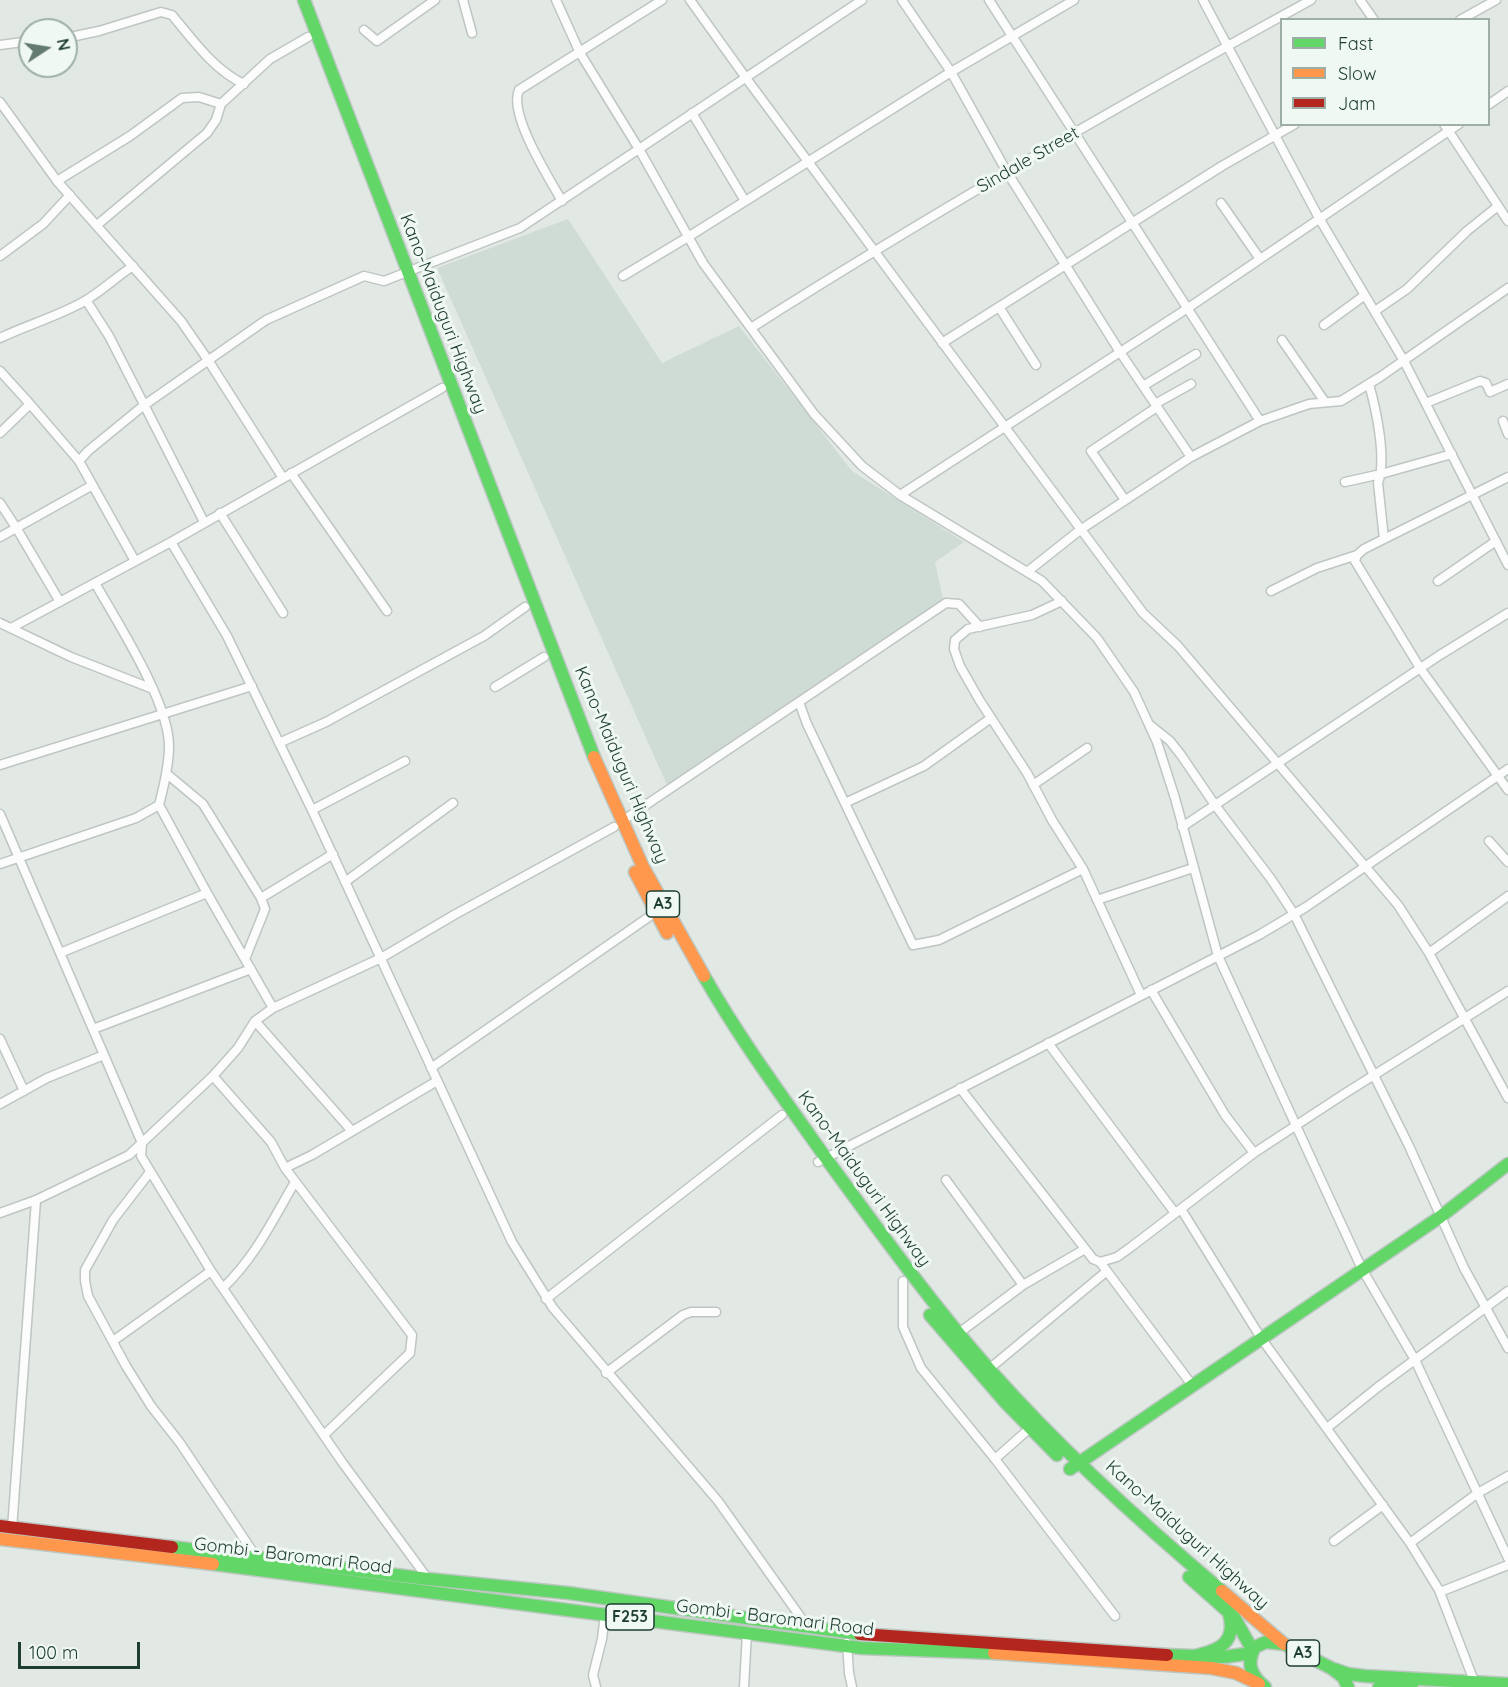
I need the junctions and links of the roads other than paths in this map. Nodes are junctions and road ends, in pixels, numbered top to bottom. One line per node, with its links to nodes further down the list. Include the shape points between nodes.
1 (294, 0): 22 (main road, Kano-Maiduguri Highway / A3)
2 (304, 0): 58 (main road, Kano-Maiduguri Highway / A3)
3 (435, 0): 18 (street, via 377,41)
4 (463, 0): 19 (street)
5 (556, 0): 26 (street)
6 (662, 0): 26 (street)
7 (690, 0): 28 (street)
8 (862, 0): 28 (street)
9 (902, 0): 27 (street)
10 (989, 0): 21 (street)
11 (1074, 0): 21 (street)
12 (1203, 0): 25 (street)
13 (1311, 0): 25 (street, Sindale Street)
14 (1360, 0): 16 (street)
15 (1496, 0): 17 (street)
16 (1373, 18)
17 (1464, 18)
18 (364, 30)
19 (472, 33)
20 (78, 35): 29 (street, via 161,12 172,15 220,69)
21 (1012, 36): 27 (street); 37 (street)
22 (308, 37): 29 (street, via 270,59); 58 (main road, Kano-Maiduguri Highway / A3)
23 (18, 43): 24 (street)
24 (0, 45)
25 (1229, 45): 37 (street, Sindale Street); 38 (street)
26 (580, 52): 39 (street); 44 (street, via 519,90 516,96 532,149)
27 (951, 72): 40 (street); 41 (street)
28 (746, 78): 34 (street); 40 (street)
29 (244, 84): 32 (street)
30 (1508, 92): 33 (street)
31 (0, 102): 42 (street)
32 (221, 104): 42 (street, via 199,97 182,98); 51 (street, via 207,133)
33 (1490, 104)
34 (692, 113): 39 (street); 45 (street)
35 (1292, 126): 38 (street)
36 (1446, 128): 47 (street); 48 (street)
37 (1074, 132): 41 (street, Sindale Street); 50 (street)
38 (1276, 136): 48 (street); 50 (street)
39 (639, 149): 44 (street); 52 (street)
40 (808, 162): 45 (street); 53 (street)
41 (1007, 172): 53 (street, Sindale Street); 56 (street)
42 (57, 181): 43 (street)
43 (70, 195): 51 (street); 54 (street, via 43,224)
44 (562, 201): 58 (street, via 520,228)
45 (745, 201): 52 (street)
46 (1221, 203): 55 (street)
47 (1498, 206): 49 (street); 65 (street, via 1407,289)
48 (1319, 218): 55 (street); 61 (street)
49 (1508, 221)
50 (1133, 224): 56 (street); 64 (street)
51 (97, 225): 57 (street)
52 (688, 237): 59 (street); 67 (street)
53 (874, 250): 67 (street, Sindale Street); 70 (street)
54 (0, 256)
55 (1260, 259): 64 (street)
56 (1065, 265): 63 (street); 71 (street)
57 (133, 266): 62 (street); 73 (street, via 181,321)
58 (403, 273): 73 (street, via 384,281 364,276 329,291 266,320); 81 (main road, Kano-Maiduguri Highway / A3); 154 (main road, Kano-Maiduguri Highway / A3)
59 (623, 276)
60 (1508, 288): 74 (street)
61 (1365, 295): 65 (street); 66 (street)
62 (86, 300): 68 (street); 85 (street, via 109,336)
63 (999, 307): 70 (street); 75 (street)
64 (1188, 308): 71 (street); 87 (street)
65 (1375, 311): 74 (street)
66 (1324, 325)
67 (751, 328): 101 (street, via 814,414 862,466)
68 (0, 338)
69 (1282, 340): 82 (street)
70 (942, 343): 89 (street)
71 (1120, 352): 80 (street); 89 (street)
72 (1196, 354): 80 (street)
73 (208, 360): 85 (street); 98 (street)
74 (1404, 361): 78 (street); 83 (street)
75 (1036, 365)
76 (0, 371): 84 (street)
77 (1191, 384): 86 (street)
78 (1369, 384): 82 (street, via 1341,401); 96 (street, via 1379,424)
79 (1508, 384): 83 (street, via 1490,392 1486,383 1480,381)
80 (1143, 386): 86 (street)
81 (442, 388): 95 (street); 122 (main road, Kano-Maiduguri Highway / A3)
82 (1326, 402): 87 (street)
83 (1426, 403): 92 (street)
84 (30, 404): 90 (street); 94 (street)
85 (143, 406): 94 (street); 106 (street)
86 (1156, 406): 93 (street); 103 (street, via 1091,451)
87 (1260, 421): 93 (street)
88 (1503, 422): 91 (street)
89 (1004, 427): 101 (street); 108 (street)
90 (0, 433)
91 (1508, 434)
92 (1452, 454): 96 (street); 102 (street)
93 (1191, 457): 103 (street)
94 (79, 461): 100 (street)
95 (291, 473): 98 (street); 123 (street)
96 (1381, 474): 99 (street); 110 (street, via 1378,483)
97 (1508, 477): 102 (street)
98 (283, 478): 105 (street)
99 (1345, 482)
100 (91, 486): 107 (street); 114 (street)
101 (900, 495): 116 (street)
102 (1472, 495): 110 (street); 111 (street)
103 (1125, 500): 108 (street)
104 (0, 503): 107 (street)
105 (220, 513): 106 (street); 124 (street)
106 (204, 522): 112 (street)
107 (17, 529): 109 (street); 121 (street)
108 (1080, 530): 116 (street); 141 (street, via 1143,613 1178,646)
109 (0, 537)
110 (1384, 538): 113 (street)
111 (1496, 541): 115 (street); 117 (street)
112 (171, 542): 114 (street); 131 (street)
113 (1357, 555): 119 (street, via 1317,568); 130 (street, via 1357,567)
114 (135, 561): 118 (street)
115 (1508, 565)
116 (1027, 572): 120 (street)
117 (1438, 581)
118 (95, 583): 121 (street); 133 (street)
119 (1271, 591)
120 (1062, 601): 127 (street, via 1032,615); 137 (street, via 1097,638 1134,692)
121 (60, 602): 128 (street)
122 (525, 607): 129 (main road, Kano-Maiduguri Highway / A3); 138 (street, via 476,640 326,722)
123 (387, 611)
124 (283, 613)
125 (1508, 613): 130 (street)
126 (0, 623): 128 (street)
127 (980, 627): 134 (street, via 959,604 946,603); 136 (street, via 961,633 954,649)
128 (11, 628): 133 (street)
129 (544, 657): 132 (street); 154 (main road, Kano-Maiduguri Highway / A3, via 590,773)
130 (1420, 668): 141 (street); 145 (street)
131 (252, 686): 135 (street); 138 (street)
132 (495, 687)
133 (153, 689): 135 (street)
134 (799, 702): 149 (street); 154 (street)
135 (163, 714): 142 (street); 144 (street, via 169,744)
136 (991, 718): 146 (street); 149 (street, via 924,766)
137 (1148, 723): 151 (street, via 1170,741); 155 (street, via 1172,786)
138 (279, 743): 152 (street)
139 (1087, 748): 146 (street)
140 (405, 761): 152 (street)
141 (1278, 763): 151 (street); 161 (street)
142 (0, 765)
143 (1508, 769): 145 (street)
144 (167, 774): 150 (street); 167 (street, via 203,804)
145 (1497, 776): 147 (street); 161 (street)
146 (1033, 785): 163 (street)
147 (1508, 790)
148 (453, 803): 164 (street)
149 (845, 803): 163 (street, via 913,945 939,940)
150 (159, 805): 158 (street, via 136,818); 165 (street)
151 (1215, 805): 155 (street); 170 (street)
152 (312, 810): 157 (street)
153 (0, 814): 158 (street)
154 (618, 824): 169 (main road, Kano-Maiduguri Highway / A3); 174 (street); 200 (main road, Kano-Maiduguri Highway / A3, via 719,1002)
155 (1182, 827): 162 (street)
156 (1489, 841): 159 (street)
157 (333, 854): 164 (street); 167 (street)
158 (19, 857): 160 (street); 171 (street)
159 (1508, 862)
160 (0, 864)
161 (1367, 866): 170 (street); 172 (street)
162 (1193, 868): 168 (street); 173 (street)
163 (1083, 869): 168 (street)
164 (345, 882): 174 (street)
165 (207, 893): 171 (street); 175 (street)
166 (1508, 896): 172 (street)
167 (261, 898): 175 (street, via 265,909)
168 (1097, 900): 179 (street)
169 (656, 912): 187 (street); 195 (main road, Kano-Maiduguri Highway / A3, via 722,1026)
170 (1294, 914): 173 (street); 188 (street)
171 (60, 953): 183 (street)
172 (1429, 953): 181 (street)
173 (1218, 956): 177 (street); 196 (street)
174 (381, 958): 180 (street); 187 (street)
175 (245, 959): 176 (street)
176 (250, 969): 180 (street); 183 (street)
177 (1151, 990): 179 (street); 199 (street, via 1225,1115)
178 (1508, 991): 181 (street)
179 (1141, 995): 185 (street)
180 (273, 1008): 182 (street)
181 (1463, 1019): 188 (street); 193 (street)
182 (255, 1021): 189 (street); 197 (street)
183 (93, 1029): 186 (street)
184 (0, 1039): 192 (street)
185 (1048, 1043): 191 (street); 207 (street)
186 (104, 1055): 192 (street); 198 (street)
187 (431, 1068): 190 (street)
188 (1375, 1075): 196 (street); 209 (street)
189 (213, 1076): 198 (street); 202 (street, via 271,1142)
190 (437, 1081): 197 (street); 219 (street, via 512,1242)
191 (960, 1088): 200 (street); 210 (street)
192 (24, 1091): 194 (street)
193 (1508, 1098)
194 (0, 1104)
195 (783, 1115): 200 (main road, Kano-Maiduguri Highway / A3); 219 (street)
196 (1297, 1125): 199 (street); 212 (street)
197 (352, 1131): 202 (street)
198 (142, 1143): 203 (street, via 141,1156); 206 (street, via 129,1155)
199 (1254, 1154): 207 (street)
200 (821, 1159): 215 (main road, Kano-Maiduguri Highway / A3); 222 (main road, Kano-Maiduguri Highway / A3)
201 (1508, 1164): 209 (main road)
202 (285, 1168): 205 (street)
203 (150, 1172): 213 (street); 224 (street, via 113,1220 85,1270 88,1296)
204 (945, 1180): 216 (street)
205 (295, 1182): 217 (street, via 254,1253); 232 (street, via 412,1335 410,1353)
206 (36, 1200): 208 (street); 238 (street)
207 (1178, 1211): 211 (street, via 1117,1257); 223 (street)
208 (0, 1213)
209 (1440, 1217): 212 (main road); 220 (street)
210 (1085, 1249): 211 (street); 216 (street)
211 (1100, 1262): 214 (street)
212 (1362, 1269): 223 (main road); 226 (street)
213 (211, 1271): 217 (street); 224 (street)
214 (1107, 1271): 227 (street); 229 (street)
215 (903, 1281): 230 (main road, Kano-Maiduguri Highway / A3, via 981,1376); 233 (street, via 903,1327 921,1368)
216 (1023, 1285): 222 (street)
217 (223, 1288): 232 (street)
218 (1508, 1291): 220 (street)
219 (546, 1299): 228 (street)
220 (1485, 1309): 225 (street); 226 (street)
221 (716, 1312): 228 (street, via 683,1315)
222 (959, 1333): 227 (main road, Kano-Maiduguri Highway / A3)
223 (1261, 1338): 229 (main road); 231 (street)
224 (112, 1341): 242 (street, via 151,1406)
225 (1508, 1348)
226 (1415, 1360): 231 (street); 236 (street)
227 (989, 1369): 234 (main road, Kano-Maiduguri Highway / A3)
228 (606, 1373): 251 (street, via 718,1501)
229 (1192, 1385): 234 (main road)
230 (1030, 1428): 233 (street); 234 (main road, Kano-Maiduguri Highway / A3)
231 (1327, 1428): 237 (street)
232 (324, 1435): 246 (street)
233 (995, 1460): 250 (street)
234 (1074, 1465): 248 (main road, Kano-Maiduguri Highway / A3); 255 (main road, Kano-Maiduguri Highway / A3)
235 (1508, 1476): 236 (street)
236 (1478, 1493): 241 (street); 243 (street)
237 (1383, 1505): 240 (street); 241 (street)
238 (6, 1527): 242 (main road, Gombi - Baromari Road / F253)
239 (0, 1539): 245 (main road, Gombi - Baromari Road / F253)
240 (1334, 1541)
241 (1410, 1543): 247 (street)
242 (257, 1558): 245 (main road, Gombi - Baromari Road / F253)
243 (1508, 1558)
244 (1508, 1565): 247 (street)
245 (293, 1568): 246 (main road, Gombi - Baromari Road / F253); 249 (main road, Gombi - Baromari Road / F253)
246 (428, 1580): 251 (main road, Gombi - Baromari Road / F253, via 568,1593)
247 (1440, 1592): 260 (street)
248 (1227, 1611): 257 (main road, Kano-Maiduguri Highway / A3, via 1240,1626); 258 (main road, via 1232,1631 1226,1642 1215,1650)
249 (605, 1614): 252 (main road, Gombi - Baromari Road / F253); 263 (street, via 593,1675)
250 (1115, 1616)
251 (809, 1627): 253 (main road, Gombi - Baromari Road / F253); 254 (street)
252 (747, 1633): 254 (main road, Gombi - Baromari Road / F253); 264 (street)
253 (848, 1633): 256 (street); 258 (main road, Gombi - Baromari Road / F253)
254 (807, 1642): 256 (main road, Gombi - Baromari Road / F253)
255 (1284, 1644): 257 (main road, A3, via 1266,1642); 259 (main road, A3)
256 (847, 1647): 262 (main road, Gombi - Baromari Road / F253, via 1203,1667 1236,1673); 265 (street)
257 (1252, 1652): 258 (main road, Gombi - Baromari Road / F253); 262 (main road, A3, via 1250,1669)
258 (1189, 1657)
259 (1331, 1668): 260 (main road, via 1365,1676); 266 (main road, A3)
260 (1474, 1681): 261 (main road)
261 (1508, 1684)
262 (1262, 1685)
263 (596, 1687)
264 (744, 1687)
265 (852, 1687)
266 (1348, 1687)
267 (1379, 1687): 268 (main road)
268 (1412, 1687)

